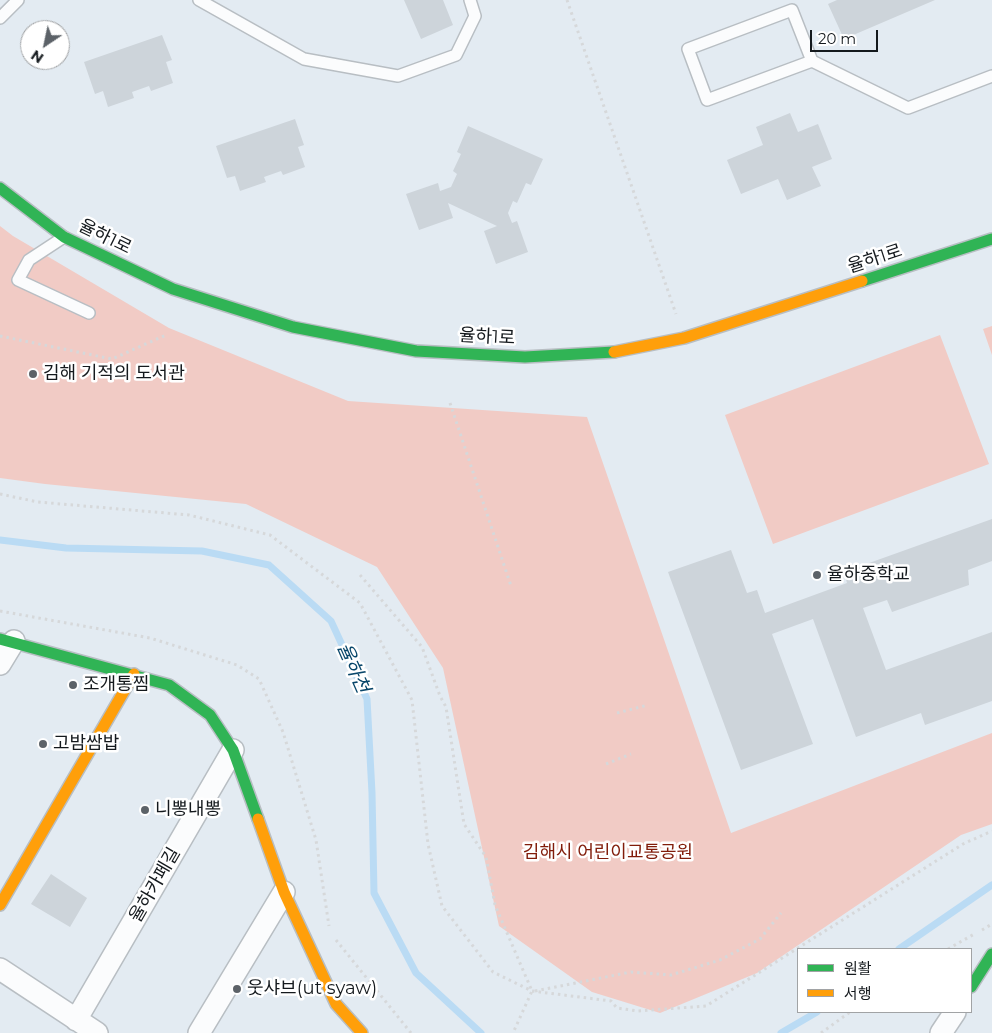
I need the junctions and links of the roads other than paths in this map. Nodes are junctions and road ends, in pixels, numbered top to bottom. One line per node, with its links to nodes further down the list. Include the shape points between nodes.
1 (18, 0): 4 (lane)
2 (199, 0): 3 (lane, via 304,59 398,76 456,55 475,16)
3 (470, 0)
4 (0, 18)
5 (812, 61): 5 (lane, via 707,100 688,49 792,10); 6 (lane, via 908,108)
6 (992, 76)
7 (0, 188): 8 (street, 율하1로)
8 (64, 237): 9 (street, 율하1로, via 182,292 292,327 416,351 525,357 615,352 684,338); 10 (lane, via 30,260 18,280)
9 (992, 239)
10 (89, 313)
11 (7, 640): 12 (street); 13 (street)
12 (0, 664)
13 (134, 674): 14 (street, via 169,685 210,715); 16 (street)
14 (233, 750): 15 (street); 21 (street, 율하카페길)
15 (284, 892): 23 (street); 24 (street, via 336,1004)
16 (0, 906)
17 (992, 954): 19 (street)
18 (0, 969): 21 (street)
19 (972, 985)
20 (954, 1013): 25 (street)
21 (76, 1020): 22 (street)
22 (97, 1033)
23 (199, 1033)
24 (362, 1033)
25 (941, 1033)

